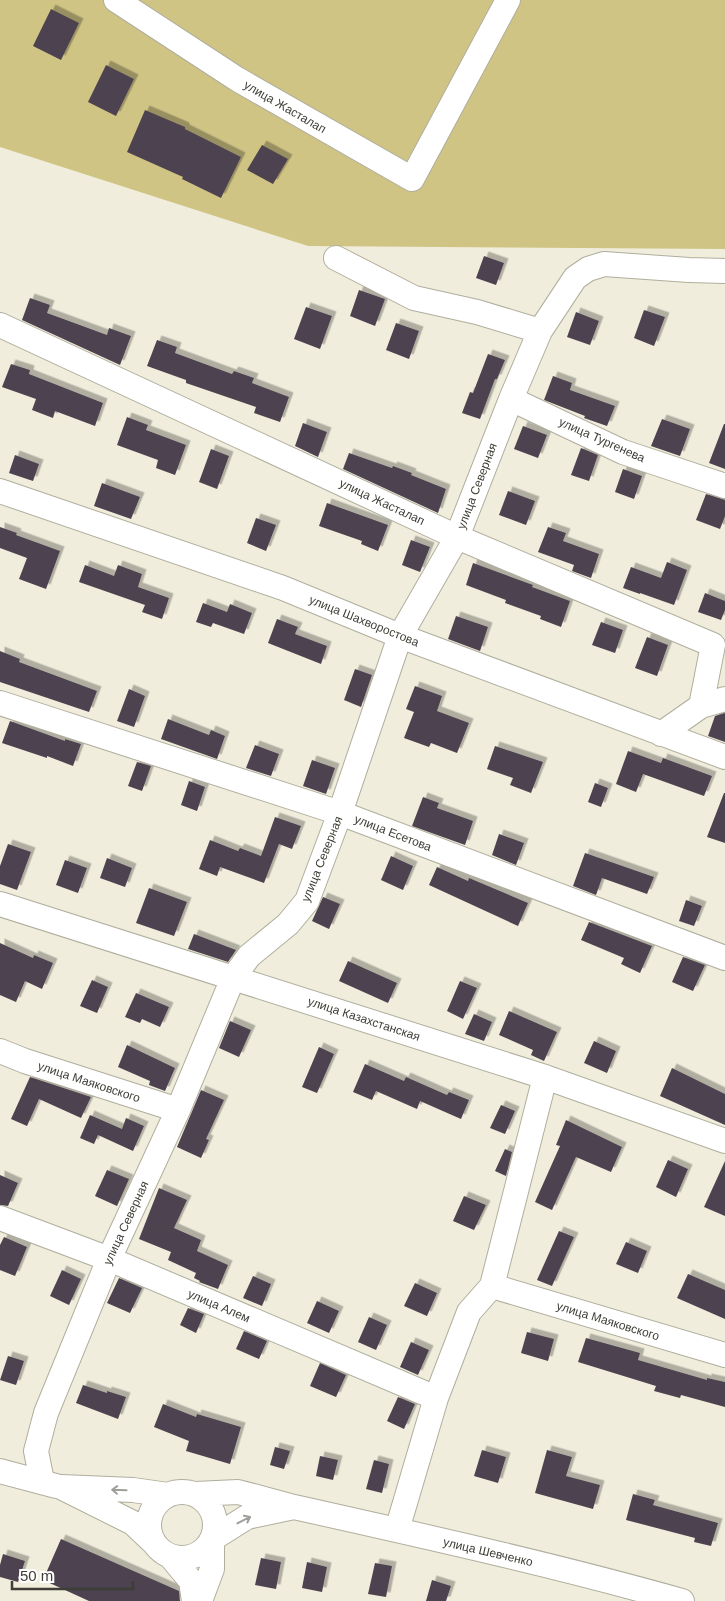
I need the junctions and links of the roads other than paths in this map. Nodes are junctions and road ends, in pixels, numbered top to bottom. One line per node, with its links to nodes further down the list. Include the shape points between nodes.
1 (116, 0): 2 (street, улица Жасталап, via 237,79 412,179)
2 (508, 0)
3 (336, 258): 6 (street, via 414,298)
4 (725, 271): 6 (street, улица Северная, via 604,264 588,269 575,278)
5 (0, 325): 10 (street, улица Жасталап)
6 (540, 331): 7 (street, улица Северная)
7 (511, 398): 8 (street, улица Тургенева, via 623,452); 10 (street, улица Северная)
8 (725, 486)
9 (0, 491): 11 (street, улица Шахворостова, via 283,588)
10 (457, 537): 11 (street, улица Северная); 14 (street, улица Жасталап, via 713,645)
11 (400, 636): 15 (street, улица Шахворостова); 17 (street, улица Северная)
12 (725, 699): 14 (street)
13 (0, 704): 17 (street, улица Есетова)
14 (702, 706): 15 (street)
15 (661, 734): 16 (street, улица Шахворостова)
16 (725, 757)
17 (340, 813): 19 (street, улица Есетова); 20 (street, улица Северная, via 307,901 288,924 249,956)
18 (0, 904): 20 (street, улица Казахстанская)
19 (725, 958)
20 (233, 978): 22 (street, улица Казахстанская); 23 (street, улица Северная)
21 (0, 1052): 23 (street, улица Маяковского)
22 (545, 1077): 24 (street, улица Казахстанская); 27 (street)
23 (178, 1110): 26 (street, улица Северная)
24 (725, 1141)
25 (0, 1218): 26 (street, улица Алем)
26 (109, 1259): 29 (street, улица Алем); 31 (street, улица Северная, via 46,1413 36,1451)
27 (492, 1286): 28 (street, улица Маяковского); 29 (street, via 469,1312)
28 (725, 1355)
29 (436, 1398): 35 (street)
30 (0, 1471): 31 (street)
31 (52, 1484): 33 (street, one-way to 31); 37 (street, via 133,1523)
32 (195, 1494): 33 (street); 34 (street, улица Шевченко, via 238,1492); 36 (street, via 211,1508 215,1518)
33 (168, 1495): 37 (street, via 152,1509 149,1520)
34 (294, 1507): 35 (street, улица Шевченко); 36 (street, one-way to 34, via 247,1517)
35 (397, 1530): 41 (street, улица Шевченко)
36 (212, 1539): 38 (street, via 199,1554); 40 (street, via 212,1569)
37 (152, 1541): 38 (street)
38 (171, 1557): 39 (street, via 191,1580)
39 (194, 1601)
40 (200, 1601)
41 (682, 1601)

